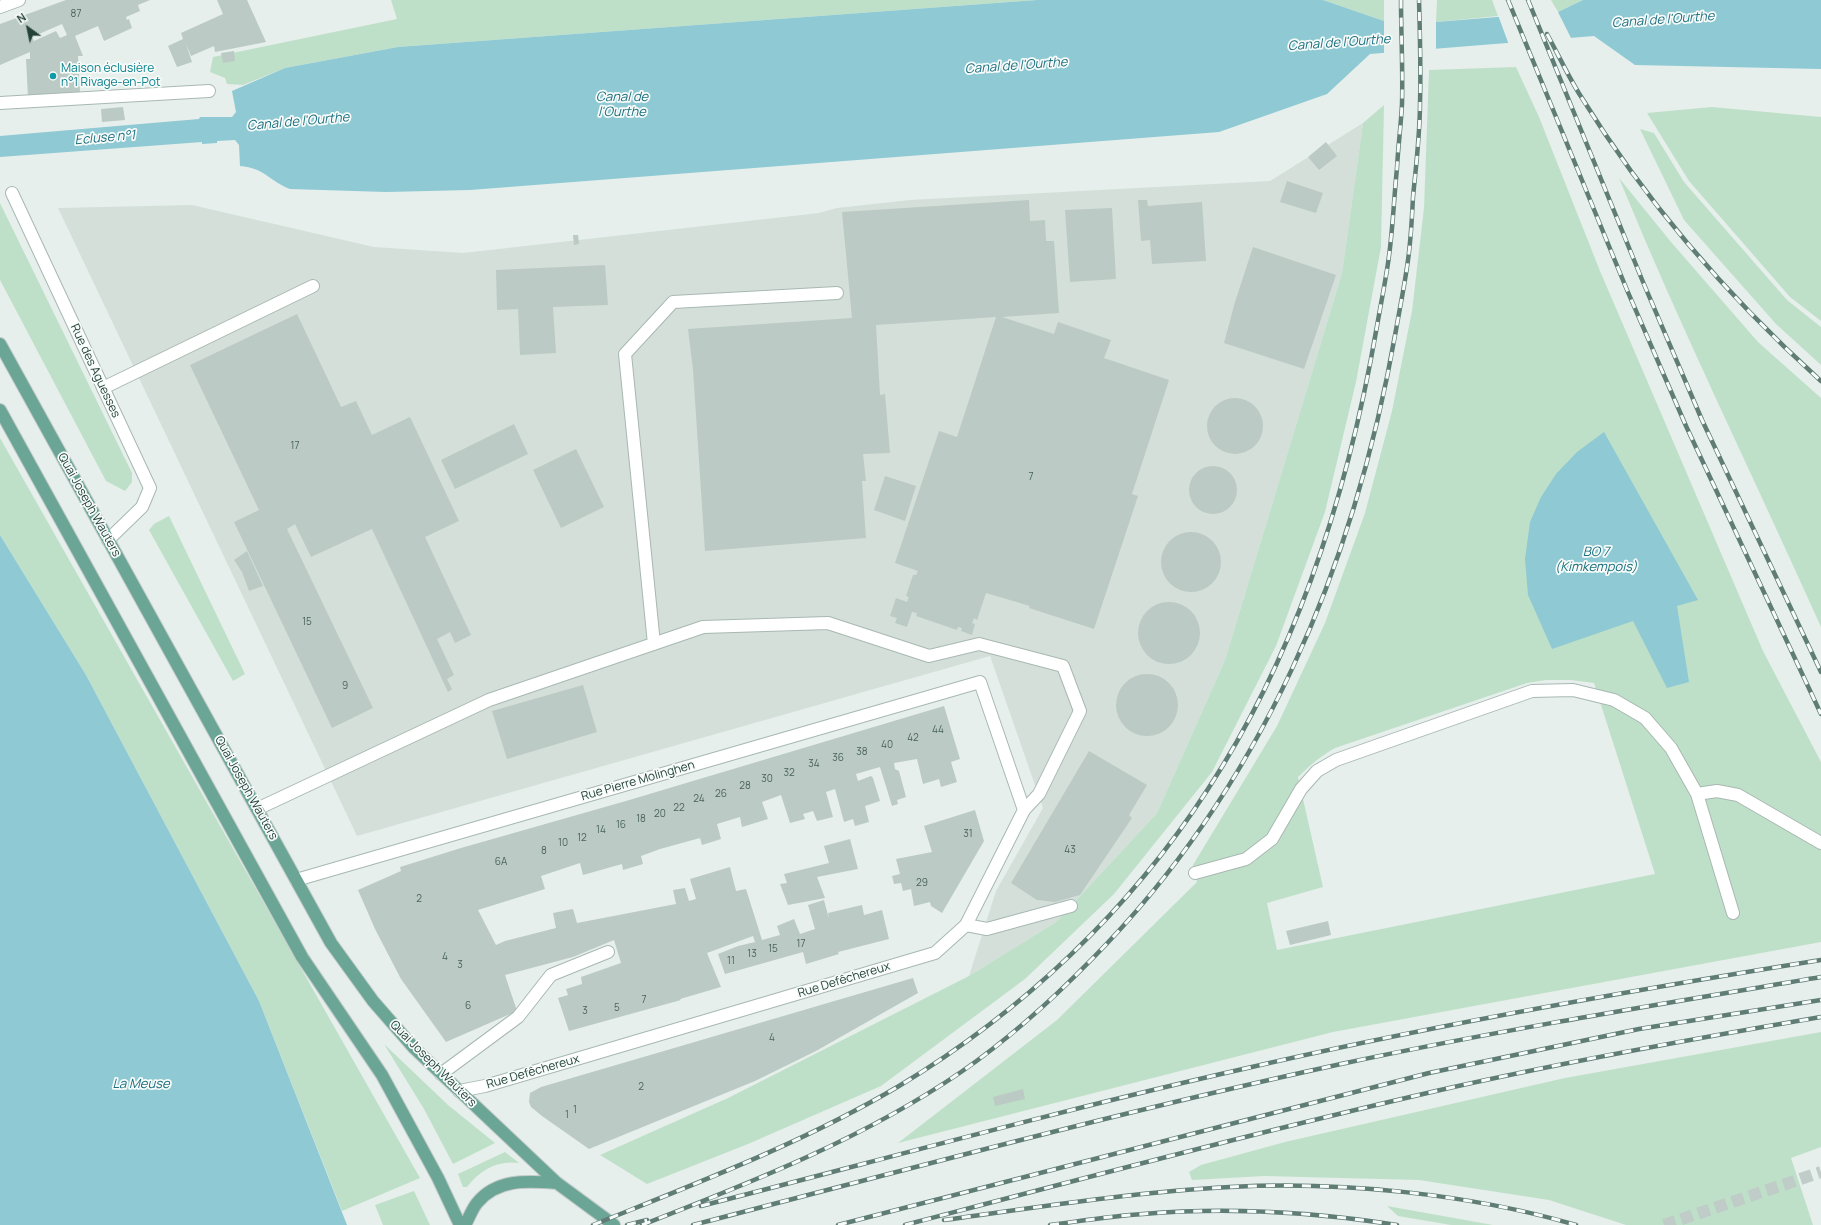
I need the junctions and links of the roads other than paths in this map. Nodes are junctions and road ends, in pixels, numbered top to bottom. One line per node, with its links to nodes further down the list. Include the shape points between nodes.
1 (19, 0): 2 (street)
2 (0, 8)
3 (209, 91): 4 (street)
4 (0, 103)
5 (12, 193): 9 (street, Rue des Aguesses)
6 (313, 286): 9 (street)
7 (837, 293): 12 (street, via 673,302 625,354)
8 (0, 344): 11 (main road, Quai Joseph Wauters)
9 (103, 388): 11 (street, Rue des Aguesses, via 150,488 142,507)
10 (0, 410): 26 (main road, via 302,957 382,1075 438,1178)
11 (108, 540): 14 (main road, Quai Joseph Wauters)
12 (654, 644): 14 (street, via 489,700); 15 (street, Rue Defêchereux, via 703,627 828,623 929,656 979,644 1063,666 1080,711 1039,794)
13 (1697, 794): 16 (street, via 1717,791 1738,795); 17 (street, via 1671,748 1645,718 1614,700 1599,695 1573,690 1532,691 1336,760 1317,771 1301,789 1272,839 1246,859); 20 (street)
14 (257, 809): 18 (main road, Quai Joseph Wauters)
15 (1024, 810): 18 (street, Rue Pierre Molinghen, via 980,682); 21 (street, Rue Defêchereux)
16 (1821, 843)
17 (1195, 873)
18 (296, 880): 23 (main road, Quai Joseph Wauters, via 331,943 373,1001 414,1048)
19 (1071, 906): 21 (street, via 986,929)
20 (1733, 913)
21 (966, 925): 24 (street, Rue Defêchereux, via 935,953 485,1086)
22 (608, 952): 23 (street, via 551,976 518,1017)
23 (441, 1074): 24 (main road, Quai Joseph Wauters)
24 (459, 1091): 25 (main road, Quai Joseph Wauters)
25 (557, 1183): 27 (main road, via 527,1181 498,1186 477,1203); 28 (main road, Quai Joseph Wauters)
26 (460, 1225)
27 (465, 1225)
28 (614, 1225)

